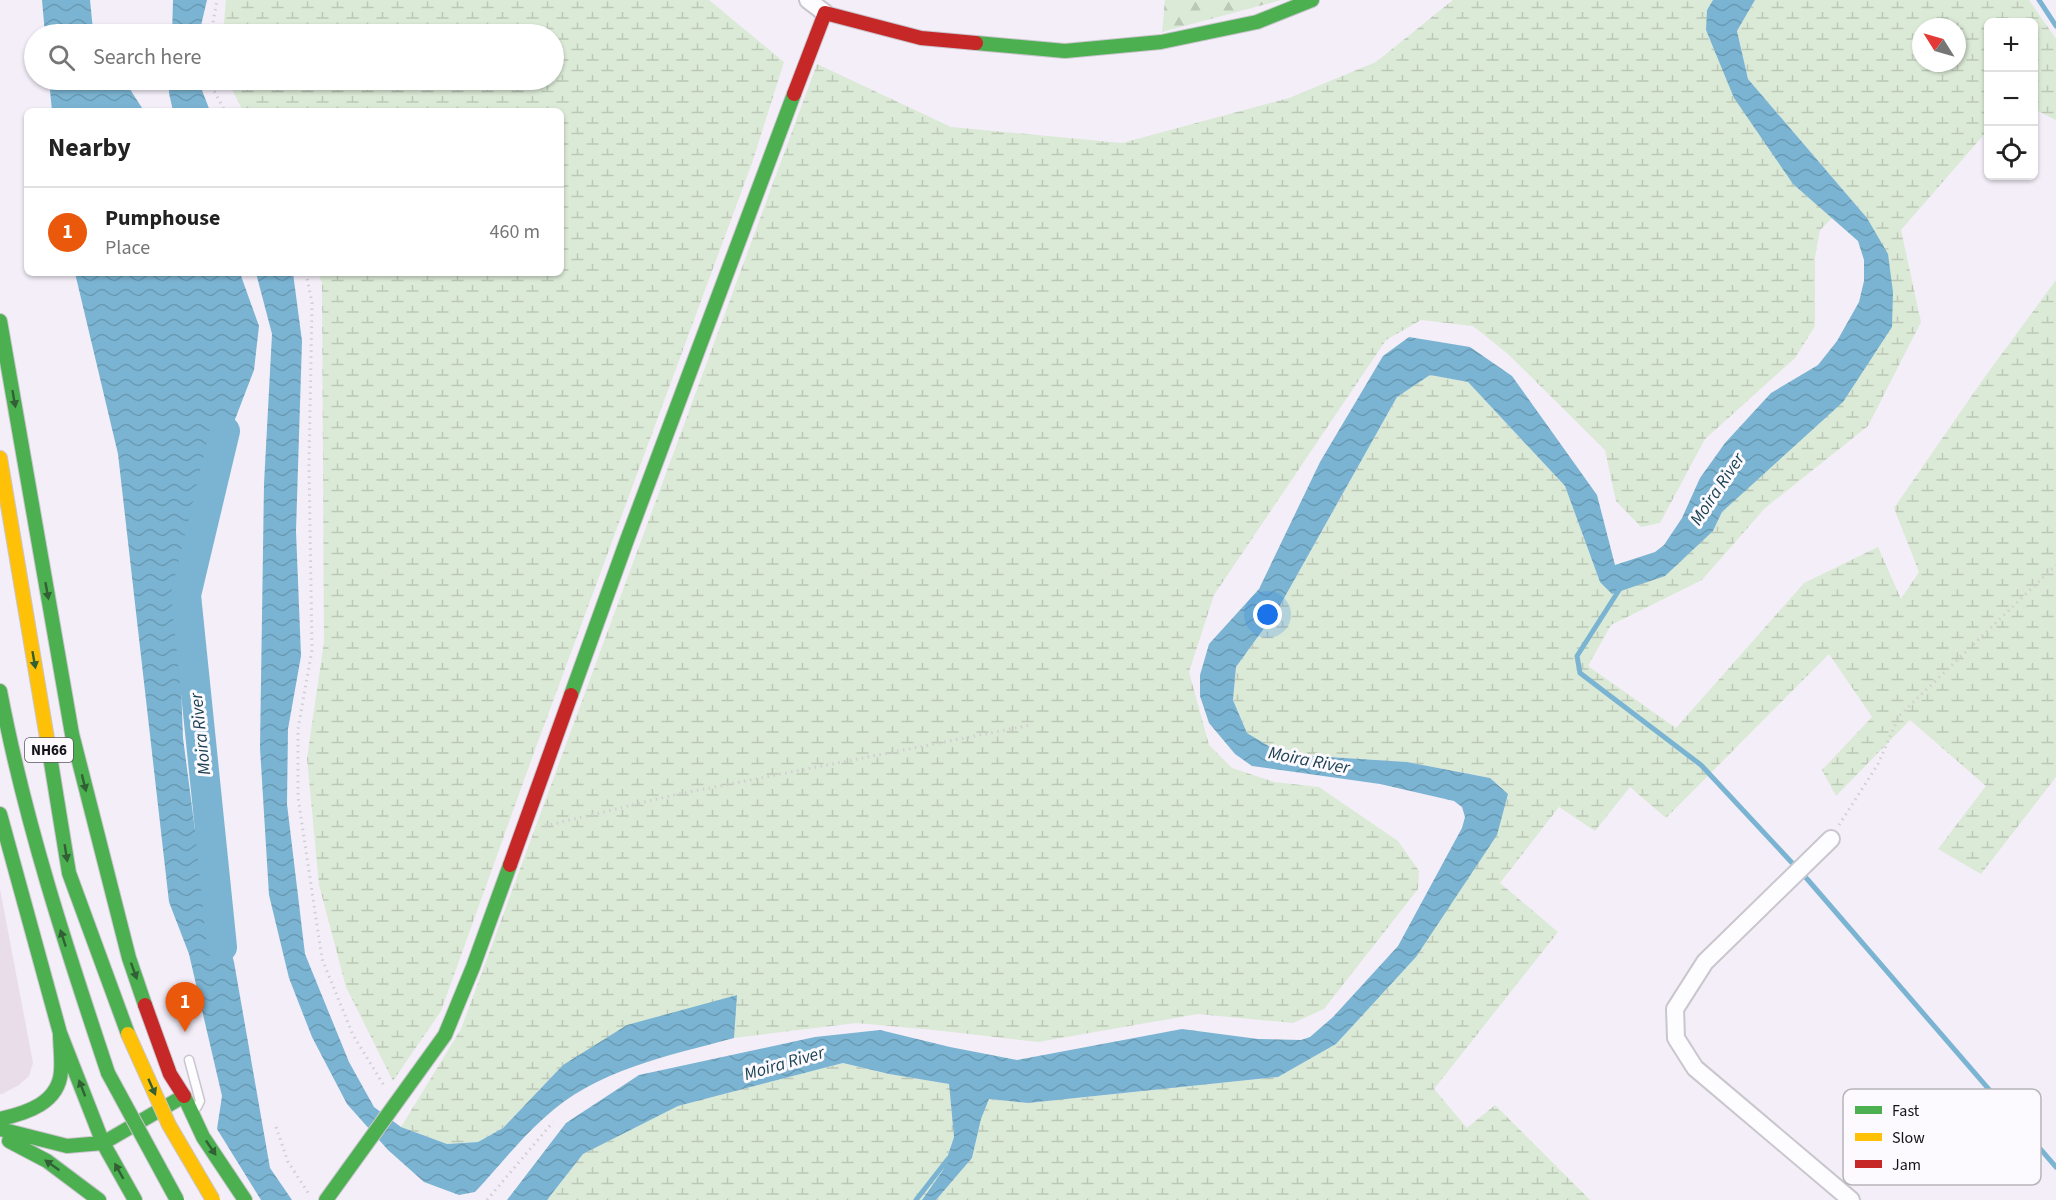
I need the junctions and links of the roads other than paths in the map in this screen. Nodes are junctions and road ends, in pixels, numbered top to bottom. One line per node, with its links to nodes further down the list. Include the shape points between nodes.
1 (808, 0): 3 (street)
2 (1311, 0): 3 (main road, via 1257,22 1161,42 1065,51 921,38)
3 (825, 13): 24 (main road, via 446,1035)
4 (0, 321): 11 (main road, one-way to 11, via 72,734 129,958 170,1074)
5 (0, 458): 22 (main road, NH66, one-way to 22, bridge, via 69,873 128,1034 169,1125)
6 (0, 692): 21 (main road, NH66, one-way to 6, bridge, via 108,1073 44,879)
7 (0, 814): 9 (main road)
8 (1831, 839): 25 (street, via 1705,962 1675,1009 1676,1038 1695,1068)
9 (60, 1033): 13 (main road, via 61,1077 53,1092 39,1106); 16 (main road, one-way to 9)
10 (189, 1060): 12 (lane, via 200,1101)
11 (184, 1096): 12 (main road); 16 (main road)
12 (193, 1115): 17 (main road, one-way to 17)
13 (0, 1119)
14 (0, 1129): 16 (main road, via 67,1146)
15 (0, 1136): 18 (main road, one-way to 15, via 48,1161)
16 (104, 1143): 19 (main road, one-way to 16)
17 (225, 1169): 20 (main road); 23 (main road)
18 (99, 1200)
19 (135, 1200)
20 (172, 1200)
21 (177, 1200)
22 (213, 1200)
23 (244, 1200)
24 (326, 1200)
25 (1851, 1200)

